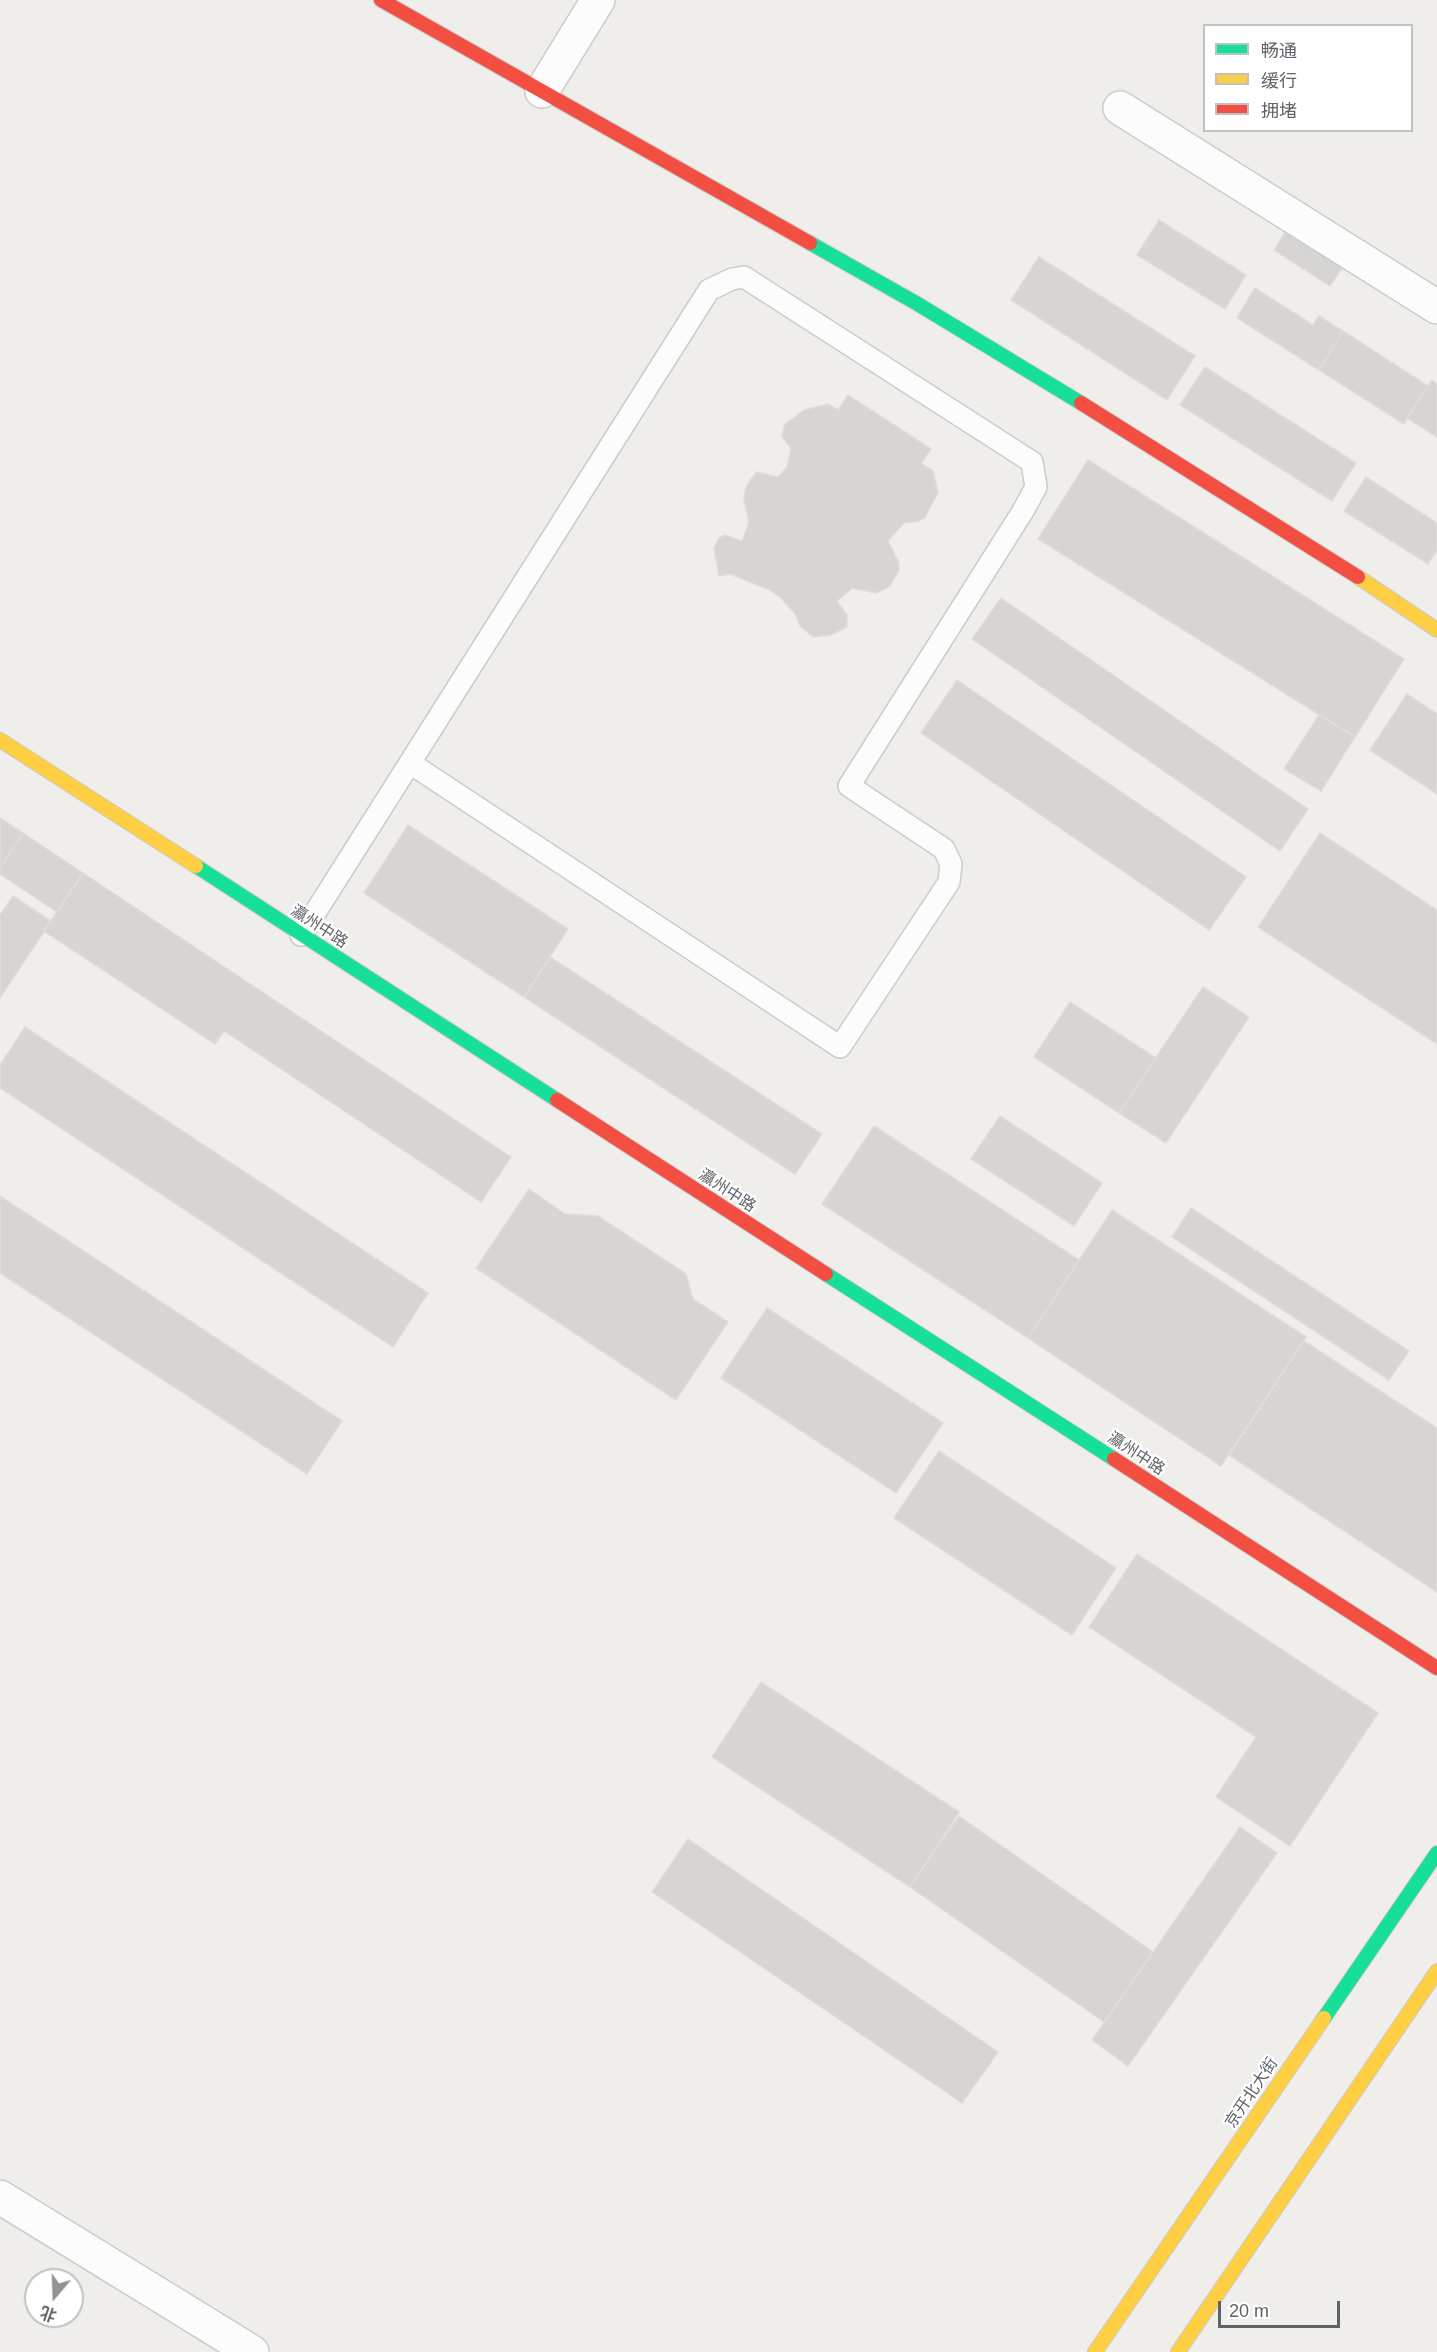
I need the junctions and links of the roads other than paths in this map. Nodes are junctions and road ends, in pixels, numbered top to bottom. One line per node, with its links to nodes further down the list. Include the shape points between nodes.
1 (381, 0): 3 (main road)
2 (598, 0): 3 (street)
3 (542, 91): 6 (main road, via 916,303 1342,566)
4 (1120, 108): 5 (street)
5 (1437, 307)
6 (1437, 630)
7 (0, 740): 9 (main road, 瀛州中路)
8 (410, 763): 8 (lane, via 709,290 744,277 1032,462 1036,487 1023,511 849,786 944,849 951,864 949,882 840,1047); 9 (lane)
9 (301, 935): 10 (main road, 瀛州中路)
10 (1437, 1668)
11 (1437, 1853): 15 (main road, 京开北大街)
12 (1437, 1971): 16 (main road)
13 (0, 2197): 14 (street)
14 (252, 2352)
15 (1095, 2352)
16 (1178, 2352)

